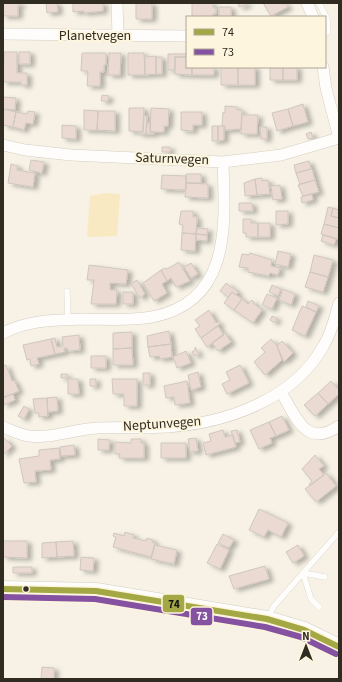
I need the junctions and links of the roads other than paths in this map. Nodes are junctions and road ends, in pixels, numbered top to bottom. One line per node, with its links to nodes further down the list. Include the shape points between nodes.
1 (118, 3): 9 (street)
2 (307, 3): 4 (street)
3 (319, 3): 5 (lane)
4 (313, 16)
5 (325, 16)
6 (326, 19): 7 (lane, via 329,26)
7 (326, 33)
8 (3, 34): 9 (street, Planetvegen)
9 (118, 36): 10 (street, Planetvegen)
10 (186, 36)
11 (323, 68): 12 (street)
12 (339, 138): 14 (street, Saturnvegen, via 276,156)
13 (3, 145): 14 (street, Saturnvegen, via 71,155)
14 (224, 162): 17 (street, via 222,246 214,272 202,290 176,310 152,317)
15 (67, 291): 17 (lane)
16 (339, 303): 19 (street, Neptunvegen, via 324,345 301,376)
17 (68, 320): 18 (street, via 44,320)
18 (3, 333)
19 (282, 392): 20 (street, via 301,426 310,433 330,432); 21 (street, Neptunvegen, via 232,414 196,424 96,428 40,436 28,436)
20 (339, 426)
21 (3, 427)
22 (339, 532): 23 (lane)
23 (303, 573): 24 (lane); 26 (lane, via 311,600); 27 (lane, via 274,606)
24 (325, 577)
25 (3, 589): 27 (main road, via 96,591)
26 (319, 607)
27 (267, 619): 28 (main road, via 304,630)
28 (339, 647)

